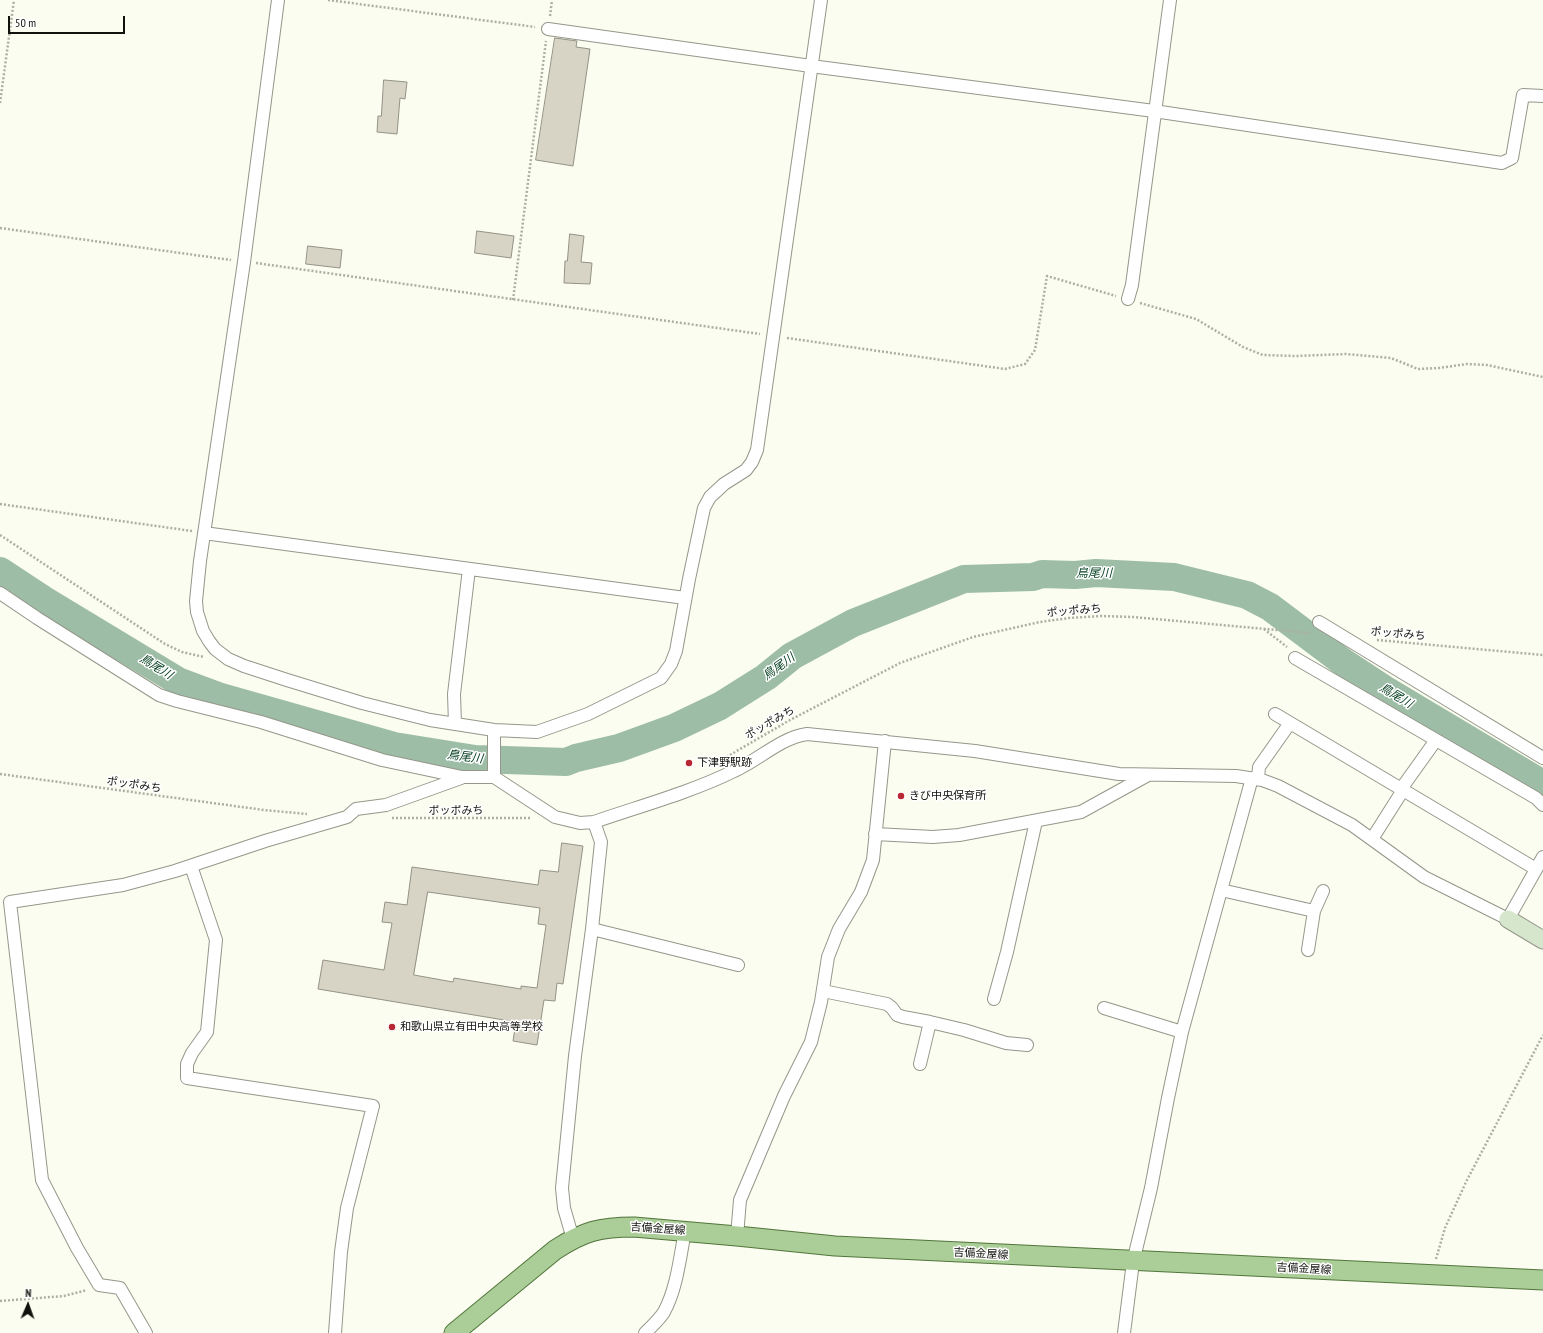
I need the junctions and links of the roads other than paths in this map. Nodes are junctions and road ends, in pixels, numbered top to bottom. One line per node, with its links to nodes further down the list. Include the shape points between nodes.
1 (278, 0): 9 (street, via 244,262)
2 (821, 0): 5 (street)
3 (1170, 0): 7 (street)
4 (548, 29): 5 (street)
5 (811, 66): 7 (street); 12 (street, via 757,450 746,470 724,484 710,497 704,508)
6 (1543, 96): 7 (street, via 1523,95 1512,158 1502,163)
7 (1154, 111): 8 (street, via 1132,286)
8 (1128, 299)
9 (204, 534): 10 (street); 17 (street, via 197,612 203,631 215,649 228,658 260,672 362,703)
10 (469, 569): 12 (street); 17 (street, via 454,694)
11 (0, 593): 24 (street, via 159,695 261,722 382,760)
12 (685, 598): 18 (street, via 676,651 671,664 660,678 588,714 537,732)
13 (1317, 627): 21 (street)
14 (1295, 658): 19 (street)
15 (1275, 714): 16 (street)
16 (1290, 723): 25 (street, via 1259,767); 26 (street)
17 (455, 724): 18 (street)
18 (494, 734): 22 (street)
19 (1436, 740): 26 (street); 27 (street, via 1536,798)
20 (885, 741): 23 (street, via 975,751 1119,774); 29 (street, via 807,734 796,736 735,771 707,783); 30 (street)
21 (1543, 758)
22 (494, 774): 24 (street); 29 (street, via 555,817 580,823)
23 (1150, 774): 25 (street); 28 (street, via 1082,812)
24 (462, 777): 33 (street, via 386,805 356,809 347,817)
25 (1255, 778): 31 (street, via 1278,786 1352,825); 35 (street)
26 (1402, 789): 31 (street); 34 (street)
27 (1543, 805)
28 (1036, 821): 30 (street, via 959,835 933,837); 44 (street)
29 (594, 822): 39 (street, via 601,842)
30 (876, 834): 43 (street, via 868,876 839,929 828,957)
31 (1372, 839): 38 (street, via 1424,877)
32 (1543, 858): 34 (street)
33 (191, 866): 55 (street, via 123,885 10,902 42,1180 99,1285 120,1288); 56 (street, via 216,940 207,1032 192,1053 187,1078 373,1106 347,1208)
34 (1536, 869): 38 (street)
35 (1221, 890): 37 (street); 47 (street)
36 (1323, 891): 37 (street)
37 (1314, 911): 41 (street)
38 (1508, 919): 40 (street)
39 (592, 929): 42 (street); 52 (street, via 575,1056 562,1188)
40 (1543, 940)
41 (1308, 950)
42 (738, 965)
43 (823, 991): 46 (street, via 887,1004 902,1018); 51 (street, via 811,1042 784,1096 740,1200)
44 (994, 999)
45 (1104, 1008): 47 (street)
46 (930, 1022): 48 (street, via 1006,1043); 49 (street)
47 (1182, 1032): 53 (street, via 1152,1188)
48 (1027, 1045)
49 (920, 1064)
50 (685, 1231): 51 (main road, 吉備金屋線); 52 (main road, 吉備金屋線, via 618,1227 592,1231); 58 (street, via 669,1300 664,1312)
51 (737, 1236): 53 (main road, 吉備金屋線, via 835,1246)
52 (572, 1239): 57 (main road, 吉備金屋線)
53 (1133, 1262): 54 (main road, 吉備金屋線); 59 (street)
54 (1543, 1280)
55 (146, 1333)
56 (335, 1333)
57 (454, 1333)
58 (646, 1333)
59 (1124, 1333)

